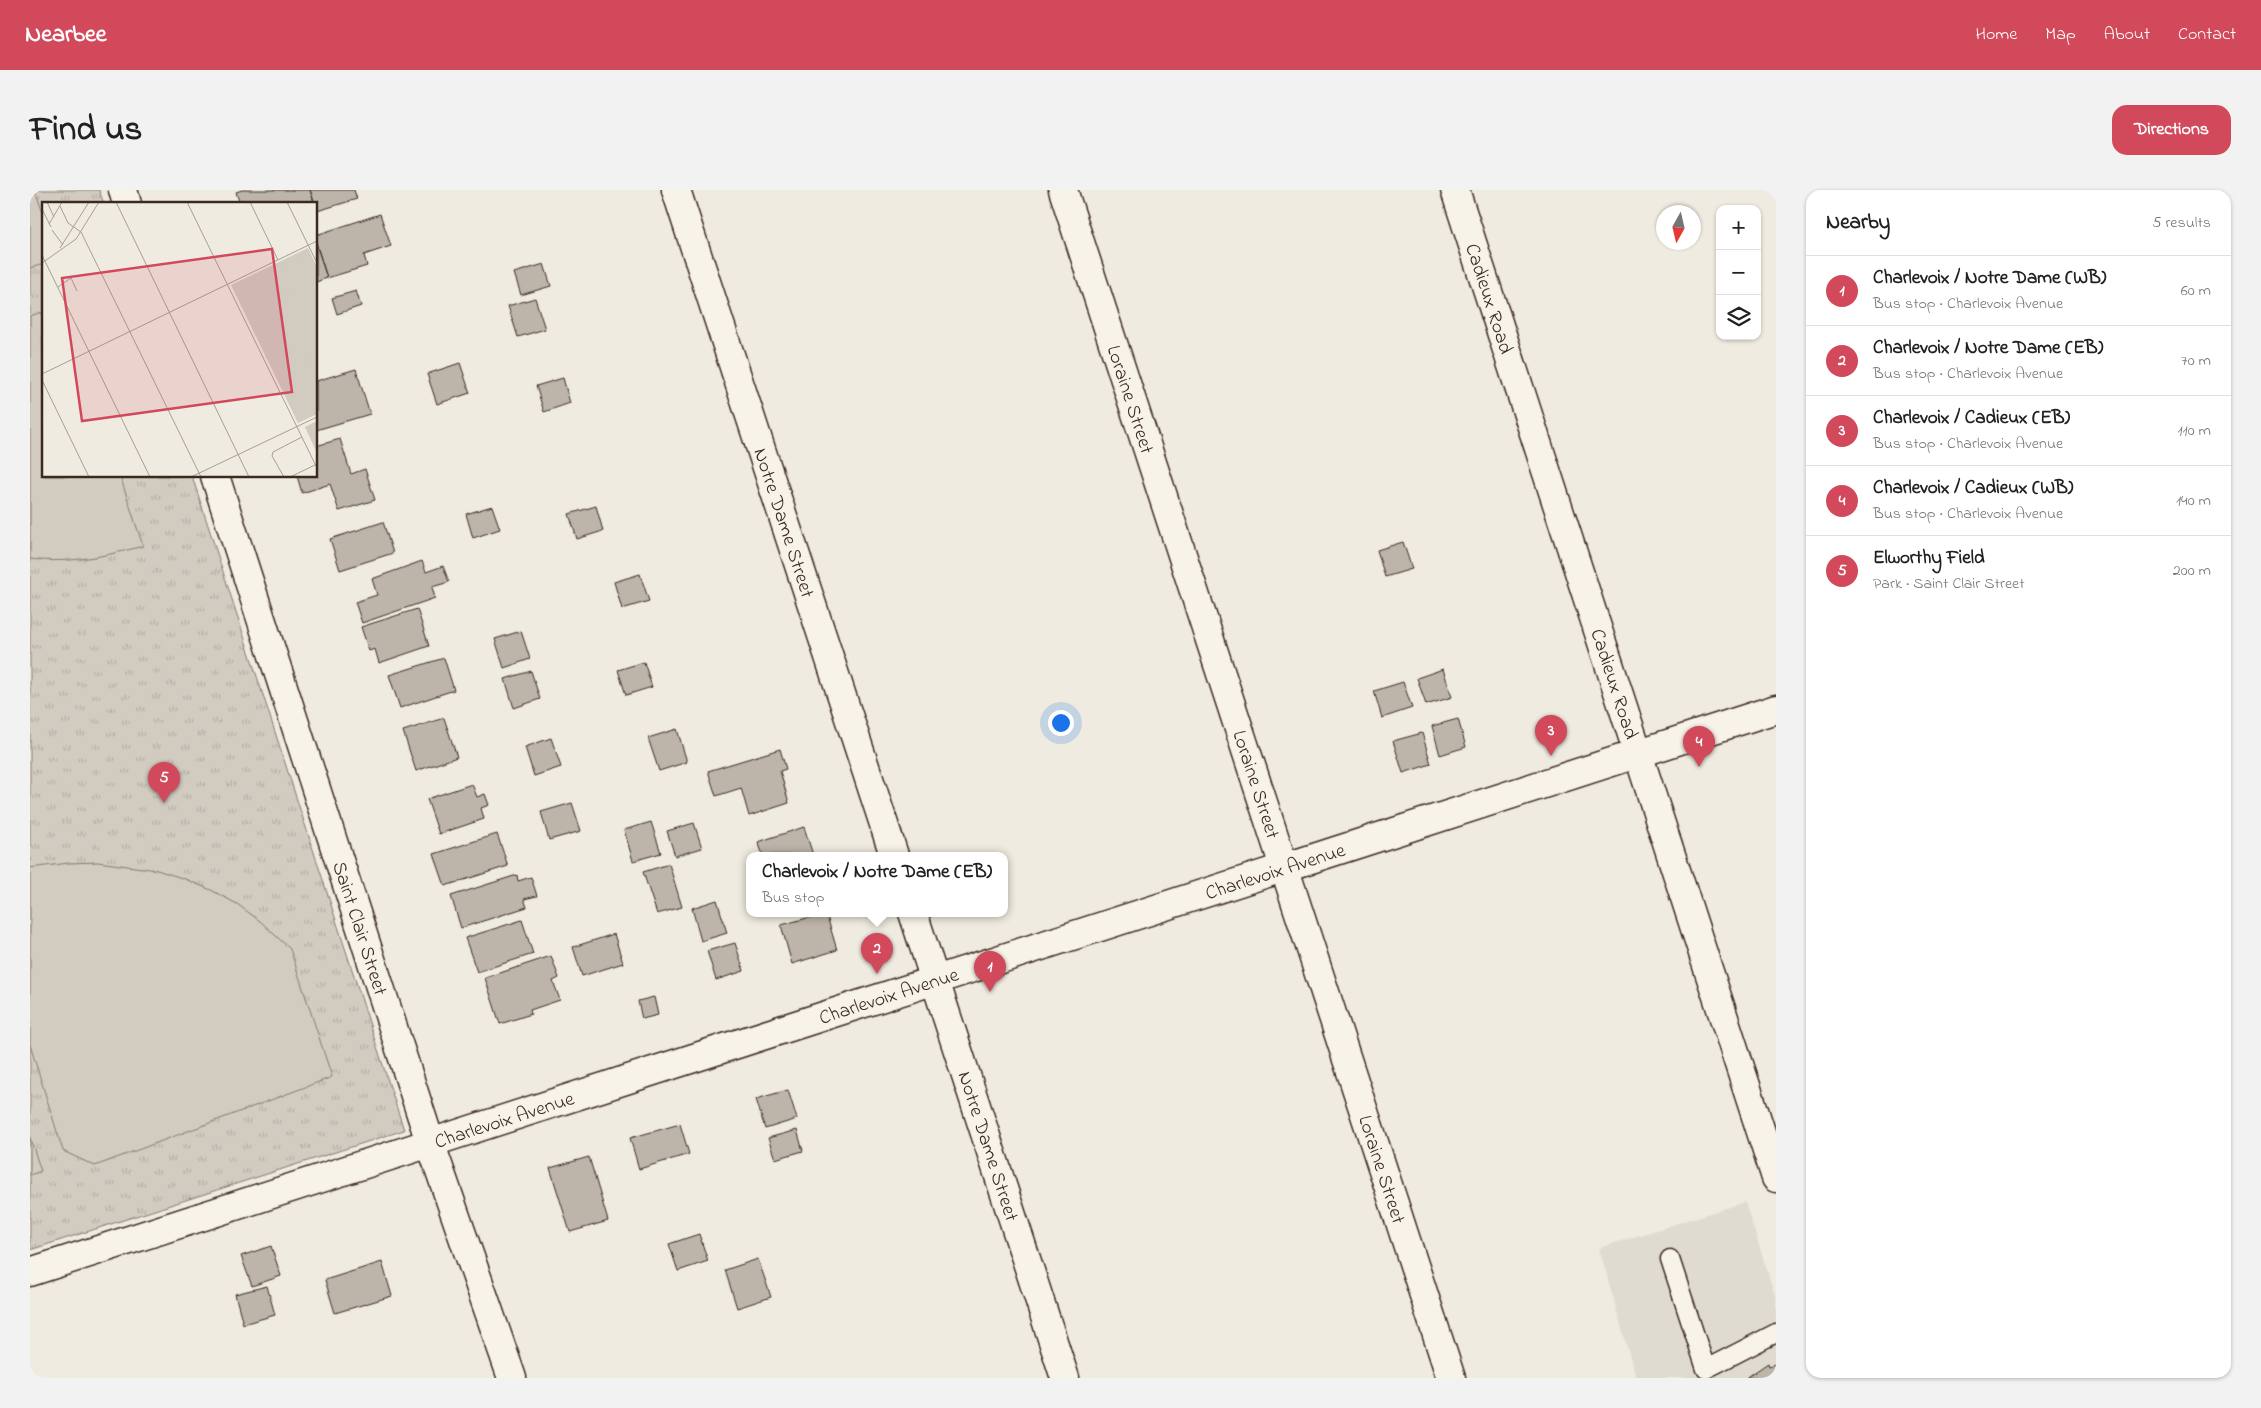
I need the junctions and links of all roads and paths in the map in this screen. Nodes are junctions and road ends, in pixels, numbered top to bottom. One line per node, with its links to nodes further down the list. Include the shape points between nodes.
1 (676, 190): 7 (street, Notre Dame Street)
2 (1063, 190): 8 (street, Loraine Street)
3 (1455, 190): 6 (street, Cadieux Road)
4 (216, 478): 11 (street, Saint Clair Street)
5 (1776, 709): 6 (street, Charlevoix Avenue)
6 (1638, 754): 8 (street, Charlevoix Avenue); 12 (street, Cadieux Road)
7 (893, 852)
8 (1284, 869): 10 (street, Charlevoix Avenue); 18 (street, Loraine Street)
9 (914, 917): 10 (street, Notre Dame Street)
10 (935, 981): 11 (street, Charlevoix Avenue); 17 (street, Notre Dame Street)
11 (430, 1142): 14 (street, Charlevoix Avenue); 16 (street, Saint Clair Street)
12 (1776, 1178)
13 (1670, 1259): 15 (lane, via 1706,1369)
14 (30, 1272)
15 (1776, 1333)
16 (512, 1378)
17 (1065, 1378)
18 (1451, 1378)

